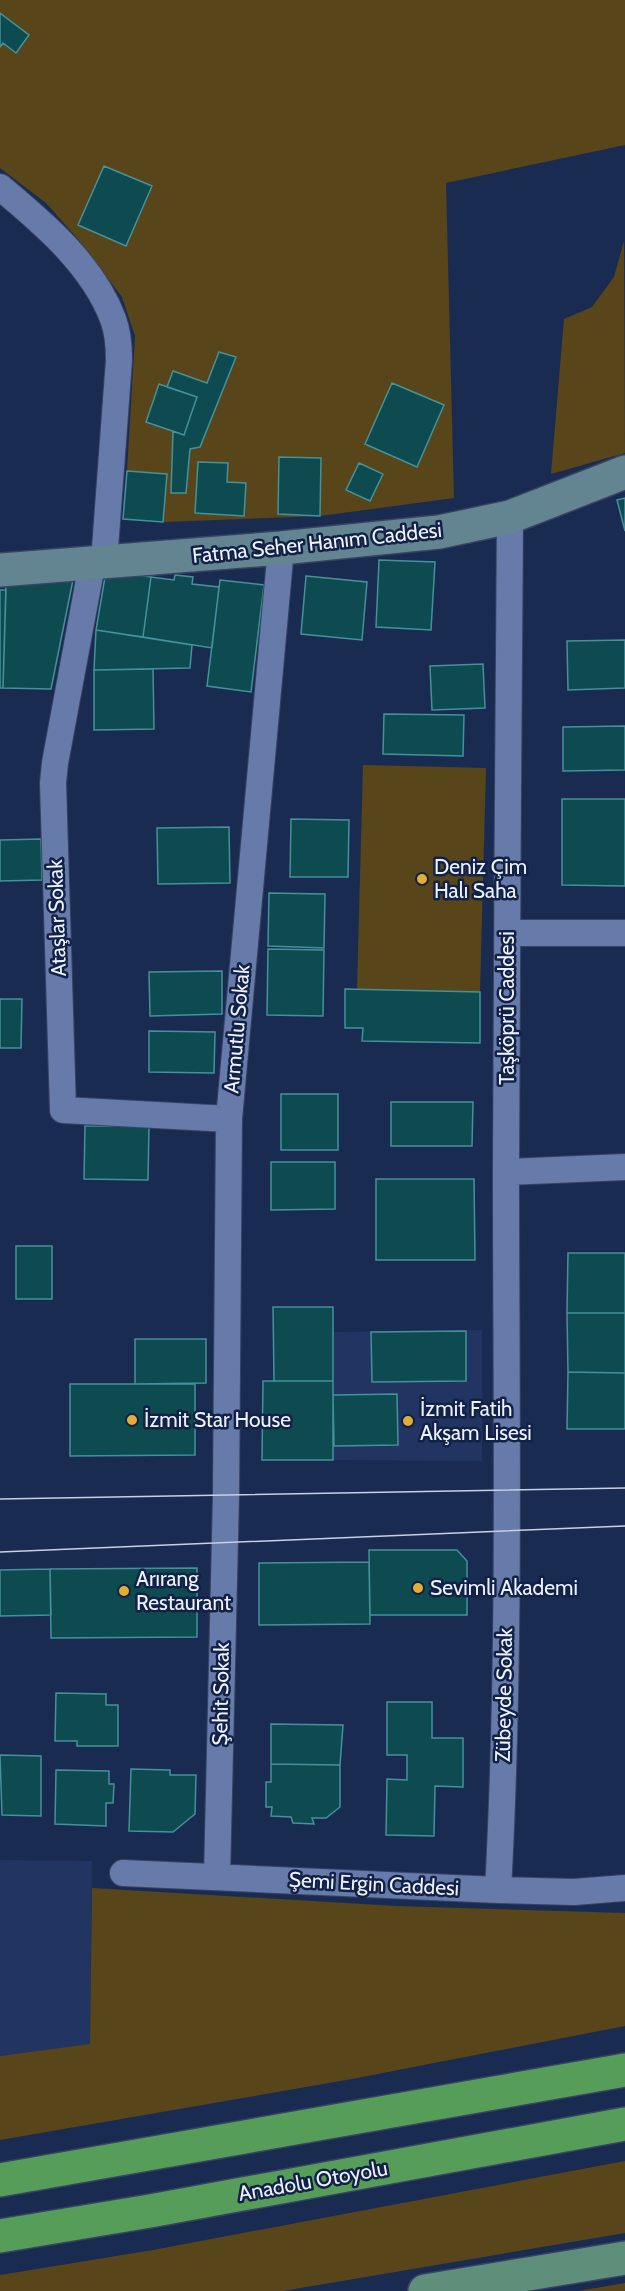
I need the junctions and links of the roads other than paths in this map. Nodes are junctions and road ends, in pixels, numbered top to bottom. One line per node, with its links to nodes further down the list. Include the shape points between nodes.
1 (0, 188): 5 (street, via 32,214 85,271 99,289 114,321 119,360)
2 (625, 472): 3 (street, Fatma Seher Hanım Caddesi)
3 (510, 517): 4 (street, Fatma Seher Hanım Caddesi, via 439,532); 7 (street, Taşköprü Caddesi)
4 (282, 548): 5 (street, Fatma Seher Hanım Caddesi); 9 (street, Armutlu Sokak)
5 (98, 563): 6 (street, Fatma Seher Hanım Caddesi); 9 (street, Ataşlar Sokak, via 53,783 63,1110)
6 (0, 570)
7 (508, 933): 8 (street); 11 (street, Taşköprü Caddesi)
8 (625, 933)
9 (229, 1119): 13 (street, Armutlu Sokak)
10 (625, 1167): 11 (street)
11 (506, 1172): 12 (street, Taşköprü Caddesi)
12 (508, 1500): 17 (street, Zübeyde Sokak)
13 (225, 1512): 15 (street, Şehit Sokak)
14 (123, 1873): 15 (street, Şemi Ergin Caddesi)
15 (217, 1877): 17 (street, Şemi Ergin Caddesi)
16 (625, 1888): 17 (street, Şemi Ergin Caddesi, via 574,1892)
17 (498, 1890)
18 (625, 2070): 20 (highway)
19 (625, 2124): 21 (highway, Anadolu Otoyolu)
20 (0, 2180)
21 (0, 2236)
22 (625, 2258): 23 (main road)
23 (425, 2291)

